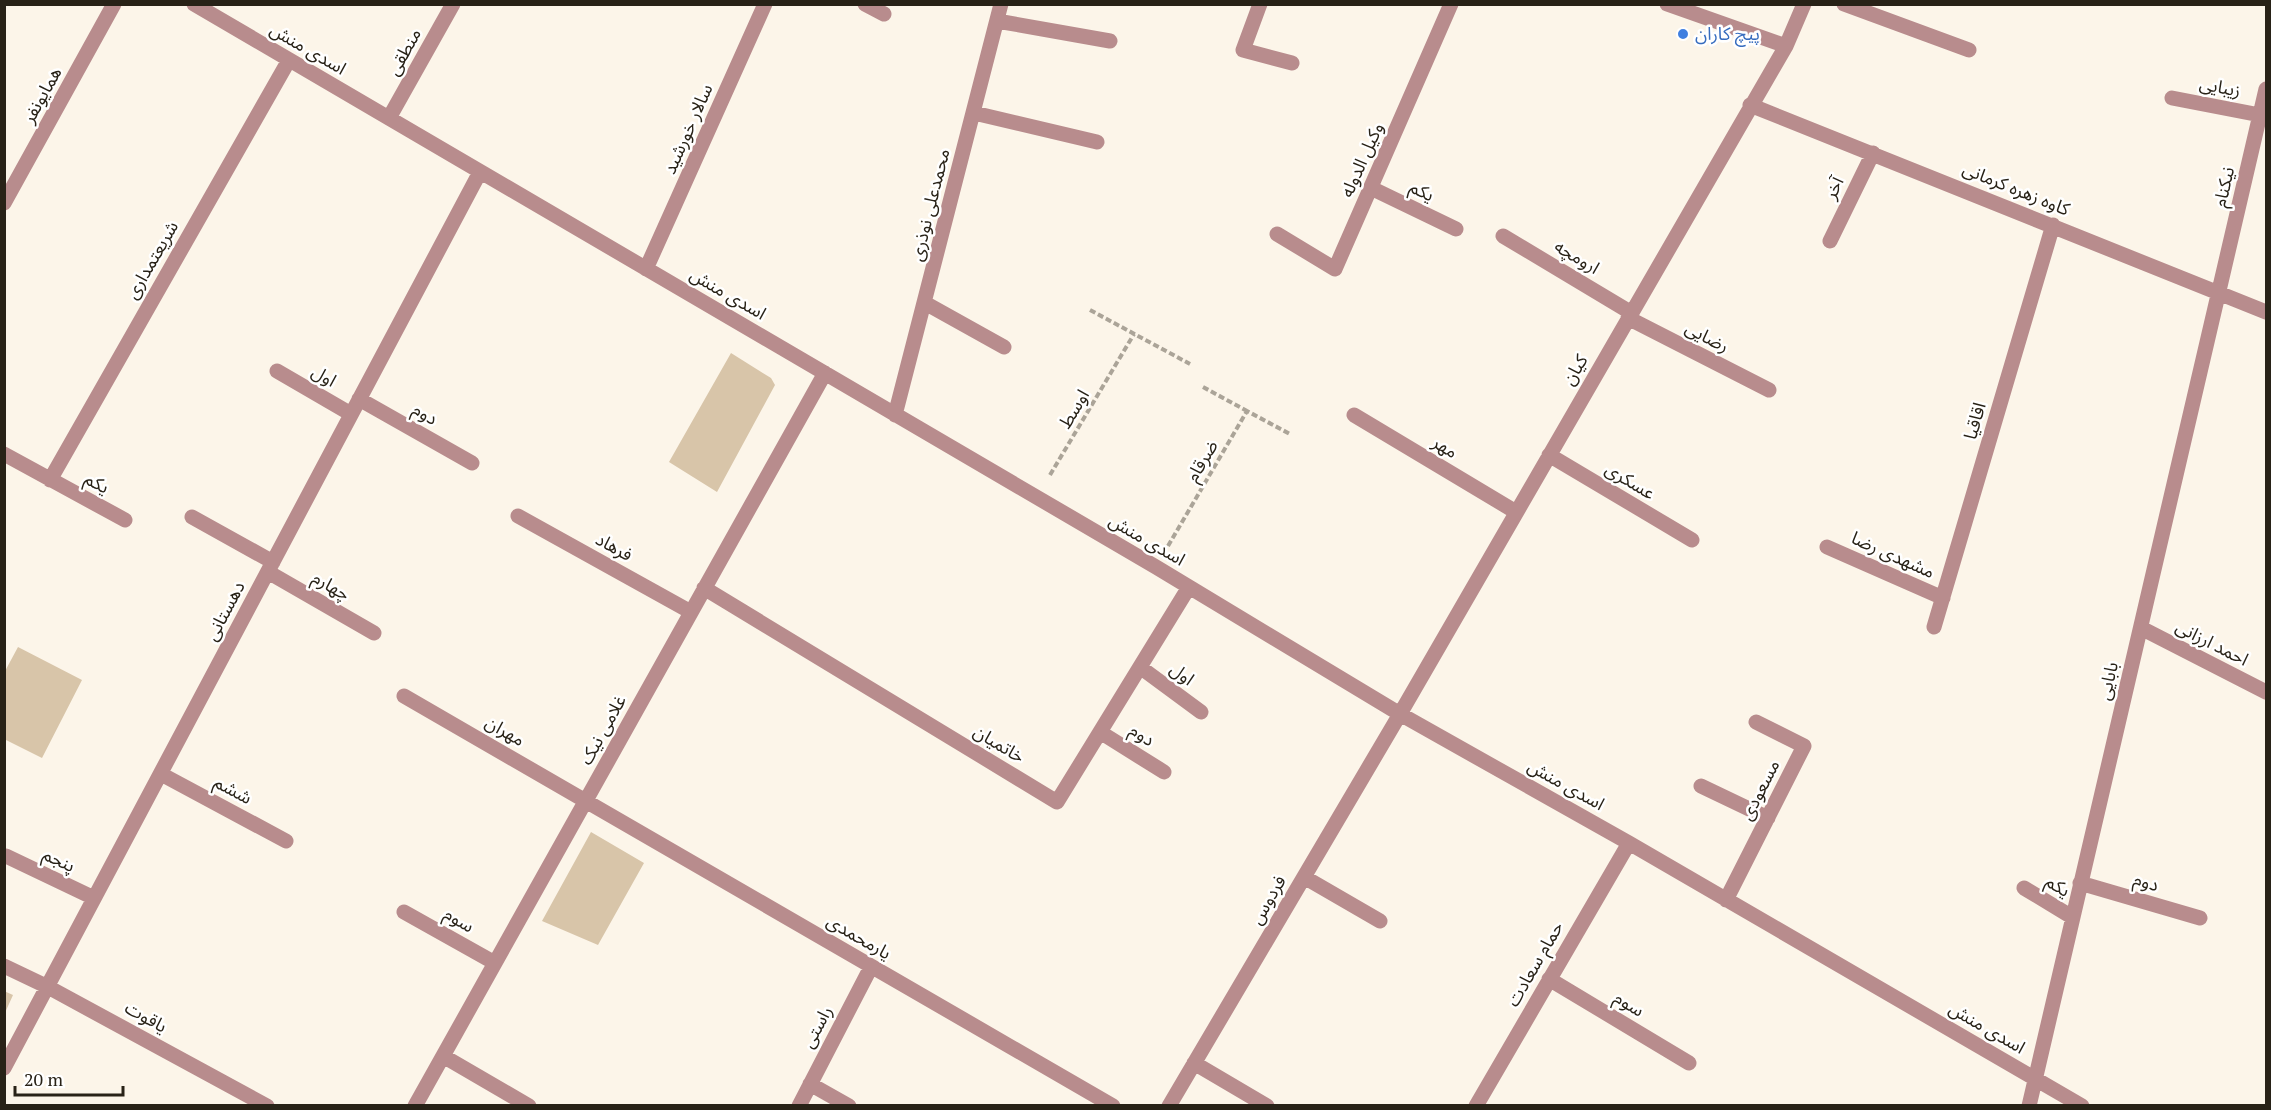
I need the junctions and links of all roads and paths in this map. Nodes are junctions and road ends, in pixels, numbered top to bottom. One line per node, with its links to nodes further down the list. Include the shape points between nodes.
1 (114, 4): 32 (street, همایونفر)
2 (194, 4): 13 (street, اسدی منش)
3 (453, 4): 26 (street, منطقی)
4 (765, 4): 38 (street, سالار خورشید)
5 (865, 4): 14 (street)
6 (1001, 4): 15 (street, محمدعلی نوذری)
7 (1260, 4): 20 (street, via 1243,50)
8 (1451, 4): 31 (street, وکیل الدوله)
9 (1667, 4): 12 (street)
10 (1804, 4): 17 (street, کیان)
11 (1844, 4): 18 (street)
12 (1683, 7): 17 (street)
13 (219, 11): 19 (street, اسدی منش)
14 (884, 14)
15 (997, 21): 16 (street); 24 (street, محمدعلی نوذری)
16 (1110, 41)
17 (1786, 46): 23 (street, کیان)
18 (1969, 50)
19 (289, 60): 26 (street, اسدی منش); 60 (street, شریعتمداری)
20 (1292, 63)
21 (2266, 89): 25 (street, نیکنام)
22 (2172, 98): 25 (street, زیبایی)
23 (1750, 105): 29 (street, کاوه زهره کرمانی); 43 (street, کیان)
24 (974, 113): 28 (street); 40 (street, محمدعلی نوذری)
25 (2260, 115): 27 (street, نیکنام)
26 (389, 118): 30 (street, اسدی منش)
27 (2261, 138): 39 (street, نیکنام)
28 (1097, 142)
29 (1873, 153): 33 (street, کاوه زهره کرمانی); 37 (street, آخر)
30 (480, 172): 38 (street, اسدی منش); 51 (street, دهستانی)
31 (1371, 188): 34 (street, یکم); 35 (street, وکیل الدوله, via 1335,269)
32 (4, 203)
33 (2053, 225): 39 (street, کاوه زهره کرمانی); 72 (street, اقاقیا)
34 (1456, 229)
35 (1277, 234)
36 (1503, 236): 43 (street, ارومچه)
37 (1830, 241)
38 (646, 269): 48 (street, اسدی منش)
39 (2219, 293): 42 (street, کاوه زهره کرمانی); 75 (street, بابایی)
40 (925, 303): 45 (street); 54 (street, محمدعلی نوذری)
41 (1090, 310): 44 (path)
42 (2266, 312)
43 (1629, 315): 50 (street, رضایی); 58 (street, کیان)
44 (1134, 334): 46 (path); 61 (path, اوسط)
45 (1004, 347)
46 (1190, 364)
47 (277, 371): 53 (street, اول)
48 (825, 373): 54 (street, اسدی منش); 71 (street, غلامی نیک)
49 (1203, 387): 52 (path)
50 (1768, 390)
51 (359, 399): 53 (street, دهستانی); 59 (street, دوم)
52 (1247, 411): 56 (path); 69 (path, ضرقام)
53 (351, 414): 68 (street, دهستانی)
54 (895, 415): 61 (street, اسدی منش)
55 (1354, 415): 62 (street, مهر)
56 (1290, 434)
57 (4, 454): 60 (street)
58 (1549, 455): 62 (street, کیان); 66 (street, عسکری)
59 (472, 463)
60 (50, 480): 65 (street, یکم)
61 (1036, 498): 69 (street, اسدی منش)
62 (1516, 512): 81 (street, کیان)
63 (518, 516): 73 (street, فرهاد)
64 (192, 517): 68 (street)
65 (125, 520)
66 (1692, 540)
67 (1827, 547): 72 (street, مشهدی رضا)
68 (270, 567): 76 (street, چهارم); 85 (street, دهستانی)
69 (1156, 567): 70 (street, اسدی منش)
70 (1189, 587): 77 (street, خاتمیان); 81 (street, اسدی منش)
71 (704, 588): 73 (street, غلامی نیک); 83 (street, خاتمیان, via 1057,802)
72 (1943, 598): 74 (street, اقاقیا)
73 (691, 612): 87 (street, غلامی نیک)
74 (1934, 627)
75 (2140, 628): 78 (street, احمد ارزانی); 93 (street, بابایی)
76 (374, 633)
77 (1140, 667): 80 (street, اول); 83 (street, خاتمیان)
78 (2266, 692)
79 (404, 696): 87 (street, مهران)
80 (1201, 712)
81 (1400, 714): 90 (street, اسدی منش); 92 (street, فردوس)
82 (1756, 722): 88 (street, مسعودی, via 1804,746)
83 (1100, 732): 84 (street, دوم)
84 (1164, 772)
85 (160, 774): 89 (street, ششم); 95 (street, دهستانی)
86 (1701, 786): 88 (street)
87 (586, 800): 101 (street, غلامی نیک); 103 (street, یارمحمدی)
88 (1768, 818): 96 (street, مسعودی)
89 (286, 841)
90 (1629, 843): 96 (street, اسدی منش); 104 (street, حمام سعادت)
91 (6, 856): 95 (street, پنجم)
92 (1304, 877): 100 (street); 107 (street, فردوس)
93 (2080, 883): 98 (street, بابایی); 99 (street, دوم)
94 (2024, 888): 98 (street, یکم)
95 (94, 898): 105 (street, دهستانی)
96 (1726, 900): 110 (street, اسدی منش)
97 (404, 912): 101 (street, سوم)
98 (2073, 917): 110 (street, بابایی)
99 (2200, 918)
100 (1380, 921)
101 (495, 963): 106 (street, غلامی نیک)
102 (4, 966): 105 (street, یاقوت)
103 (871, 967): 111 (street, راستی); 117 (street, یارمحمدی)
104 (1549, 979): 108 (street, سوم); 120 (street, حمام سعادت)
105 (48, 987): 109 (street, دهستانی); 112 (street, یاقوت)
106 (442, 1056): 113 (street, غلامی نیک); 114 (street)
107 (1194, 1063): 118 (street, فردوس); 119 (street)
108 (1689, 1063)
109 (4, 1068)
110 (2035, 1078): 121 (street, بابایی); 122 (street, اسدی منش)
111 (810, 1084): 115 (street, راستی); 116 (street)
112 (267, 1106)
113 (415, 1106)
114 (529, 1106)
115 (799, 1106)
116 (849, 1106)
117 (1113, 1106)
118 (1169, 1106)
119 (1267, 1106)
120 (1476, 1106)
121 (2029, 1106)
122 (2082, 1106)

